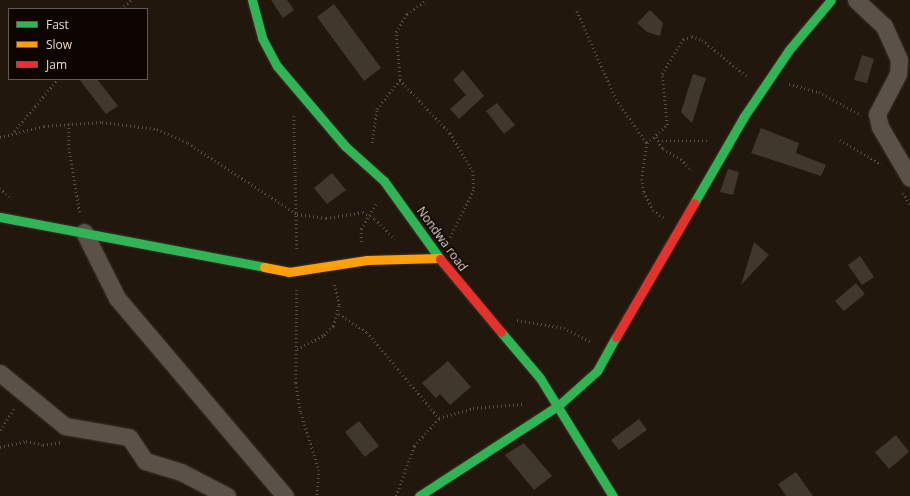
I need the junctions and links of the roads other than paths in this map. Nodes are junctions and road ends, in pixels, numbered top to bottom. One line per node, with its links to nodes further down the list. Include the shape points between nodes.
1 (252, 0): 7 (street, Nondwa road, via 268,52 301,96 345,146 384,181)
2 (831, 0): 9 (street, via 766,81 726,145 609,354 584,386)
3 (856, 0): 4 (street, via 884,26 899,60 898,74 878,107 880,127)
4 (905, 182)
5 (0, 217): 6 (street)
6 (84, 232): 7 (street, via 297,272 367,260); 11 (street, via 116,298)
7 (439, 258): 9 (street, Nondwa road)
8 (0, 373): 10 (street, via 65,426 86,433 129,438 145,461 181,472)
9 (559, 405): 12 (street); 13 (street, Nondwa road)
10 (227, 496)
11 (285, 496)
12 (419, 496)
13 (613, 496)

